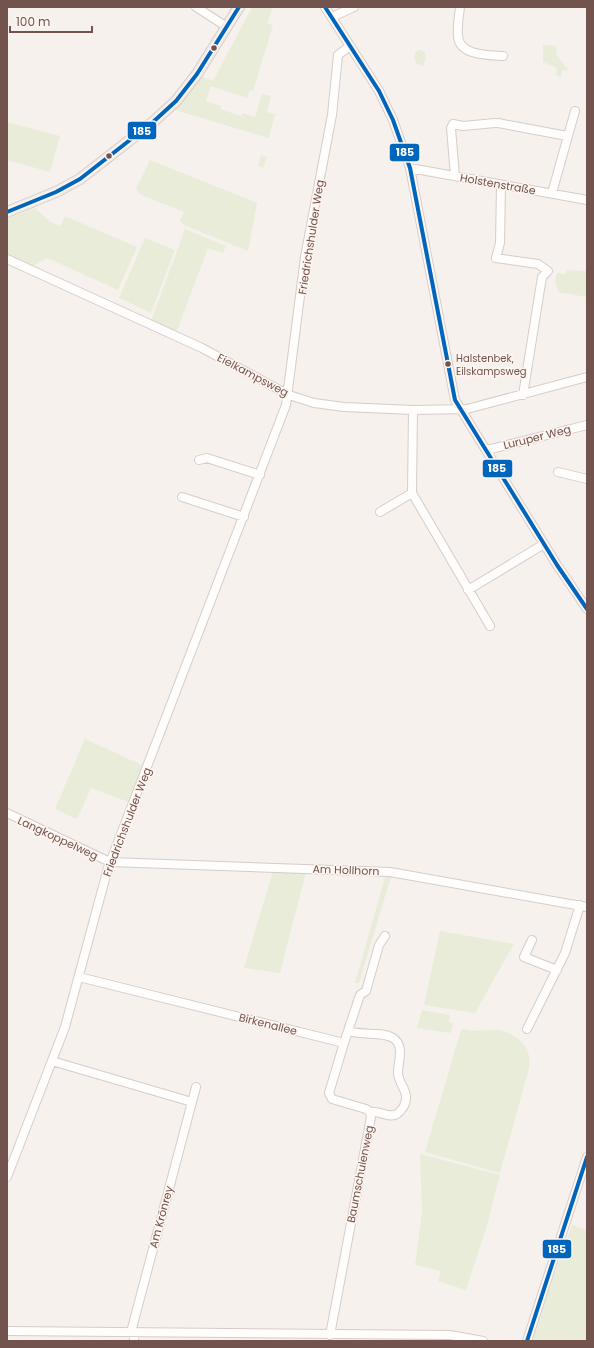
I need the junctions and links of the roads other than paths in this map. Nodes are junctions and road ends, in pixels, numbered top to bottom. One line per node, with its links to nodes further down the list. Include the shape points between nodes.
1 (196, 7): 7 (street)
2 (239, 7): 7 (main road)
3 (326, 7): 6 (street)
4 (354, 7): 6 (street)
5 (460, 7): 9 (street, via 459,42 476,54)
6 (332, 17): 8 (street)
7 (226, 27): 17 (main road, via 186,89 153,122 80,179)
8 (350, 46): 12 (street, Luruper Weg, via 364,65 386,105); 20 (street, Friedrichshulder Weg, via 338,55 335,68 332,115 305,257)
9 (503, 56)
10 (575, 111): 11 (street)
11 (567, 136): 13 (street, via 496,123 463,126 453,124 451,128); 15 (street)
12 (410, 168): 13 (street, Holstenstraße); 22 (street, Luruper Weg, via 452,390)
13 (455, 176): 14 (street, Holstenstraße)
14 (501, 184): 15 (street, Holstenstraße); 21 (street, via 500,243 496,258 538,264 548,271 542,277)
15 (552, 194): 16 (street, Holstenstraße)
16 (587, 200)
17 (7, 212)
18 (7, 259): 20 (street, Eielkampsweg, via 202,348)
19 (587, 377): 21 (street, Eielkampsweg)
20 (289, 395): 23 (street, Eielkampsweg, via 314,403 344,407); 28 (street, Friedrichshulder Weg)
21 (524, 395): 22 (street, Eielkampsweg)
22 (459, 409): 23 (street, Eielkampsweg); 25 (street, Luruper Weg)
23 (413, 410): 30 (street)
24 (587, 424): 25 (street, Luruper Weg)
25 (486, 450): 34 (street, Luruper Weg)
26 (199, 460): 28 (street, via 207,458)
27 (558, 472): 29 (street)
28 (260, 475): 33 (street, Friedrichshulder Weg)
29 (587, 479)
30 (412, 493): 32 (street); 35 (street)
31 (182, 497): 33 (street)
32 (380, 512)
33 (244, 517): 39 (street, Friedrichshulder Weg)
34 (544, 544): 35 (street); 36 (street, Luruper Weg)
35 (468, 590): 37 (street)
36 (587, 609)
37 (490, 626)
38 (7, 813): 39 (street, Langkoppelweg)
39 (110, 862): 40 (street, Am Hollhorn, via 390,872); 44 (street, Friedrichshulder Weg)
40 (583, 906): 43 (street, Am Hollhorn)
41 (385, 936): 46 (street)
42 (532, 940): 43 (street, via 524,957)
43 (557, 970): 45 (street, Am Hollhorn)
44 (79, 977): 47 (street, Birkenallee); 48 (street, Friedrichshulder Weg)
45 (527, 1029)
46 (348, 1031): 47 (street); 51 (street, via 360,1035 389,1036 395,1039 401,1050 398,1077 406,1096 405,1105 392,1116)
47 (344, 1043): 51 (street, Baumschulenweg, via 329,1093 332,1099)
48 (52, 1061): 50 (street); 53 (street, Friedrichshulder Weg)
49 (196, 1087): 50 (street, Am Krönrey)
50 (192, 1102): 55 (street, Am Krönrey)
51 (370, 1112): 56 (street, Baumschulenweg)
52 (587, 1157): 59 (street)
53 (7, 1177)
54 (7, 1331): 55 (street)
55 (133, 1335): 56 (street)
56 (330, 1335): 57 (street)
57 (383, 1338): 58 (street, via 409,1334 450,1335)
58 (483, 1341)
59 (527, 1341)

